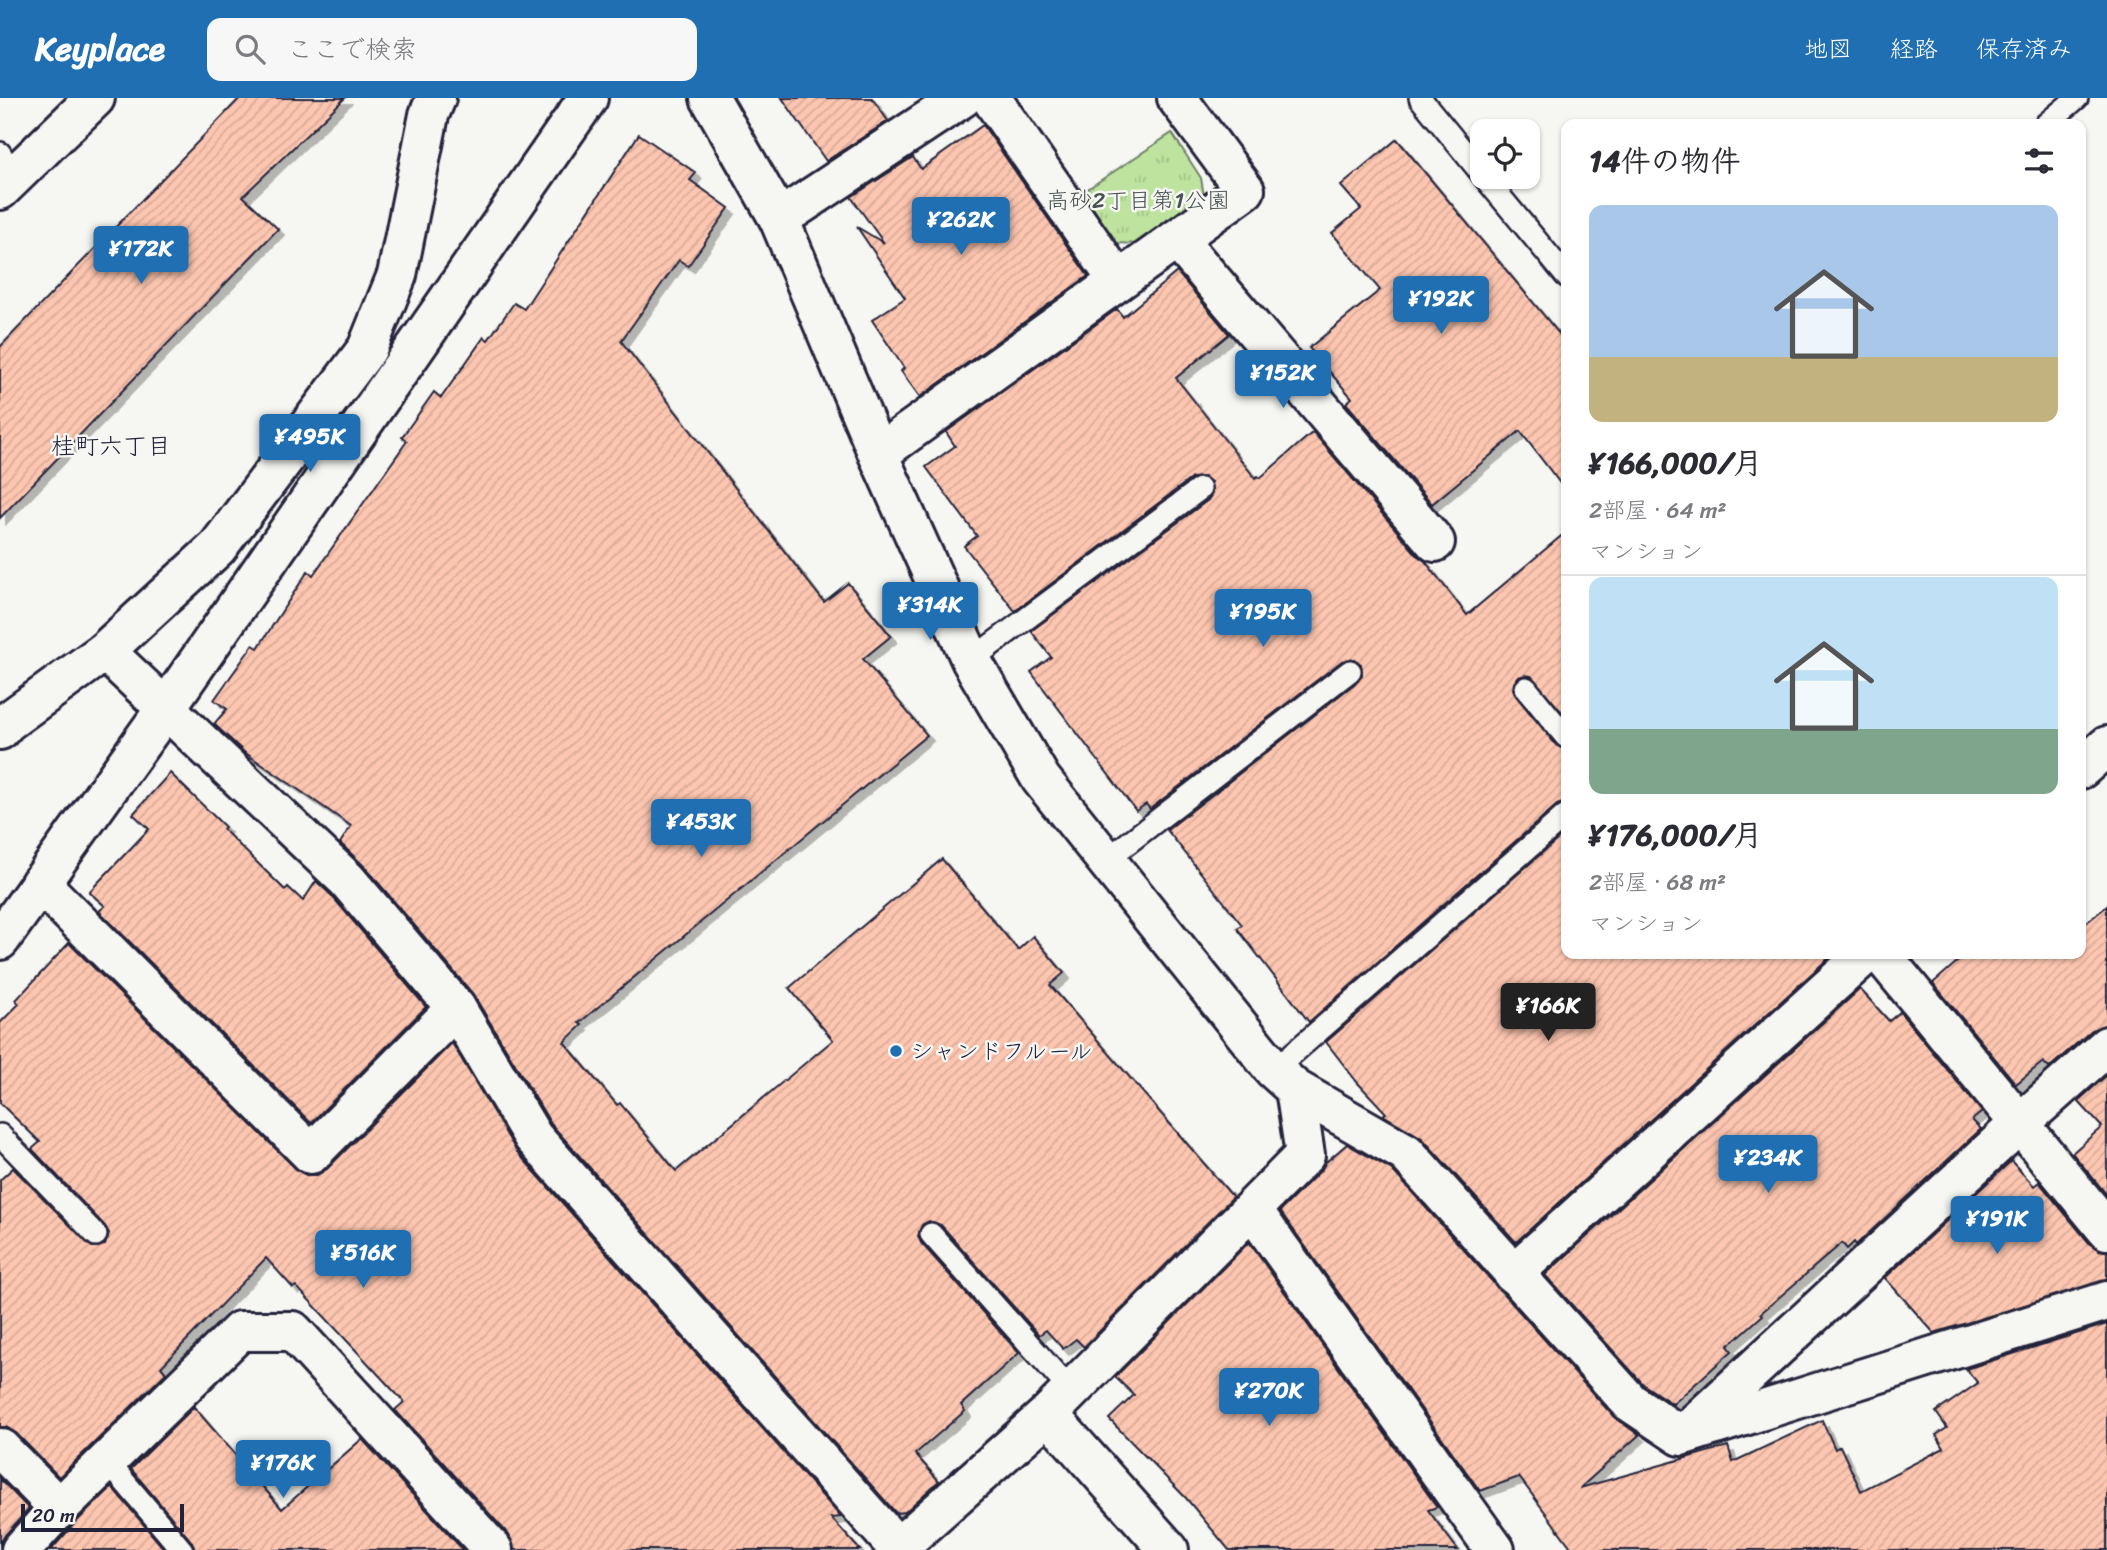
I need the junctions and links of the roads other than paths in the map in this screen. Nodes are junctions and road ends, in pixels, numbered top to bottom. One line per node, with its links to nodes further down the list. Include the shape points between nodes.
1 (95, 98): 12 (street)
2 (436, 98): 21 (street, via 397,275 367,349 217,548)
3 (588, 98): 25 (street)
4 (710, 98): 14 (street)
5 (962, 98): 14 (street)
6 (991, 98): 17 (street)
7 (1177, 98): 15 (street, via 1245,190)
8 (1420, 98): 11 (lane)
9 (2077, 98): 10 (lane)
10 (2052, 119)
11 (1470, 159)
12 (5, 173)
13 (1495, 189): 16 (lane)
14 (779, 219): 18 (street)
15 (1177, 239): 17 (street); 20 (street)
16 (1561, 270)
17 (1118, 281): 18 (street)
18 (878, 454): 22 (street)
19 (1200, 489): 22 (lane)
20 (1435, 542)
21 (105, 651): 25 (street); 26 (street)
22 (971, 660): 31 (street, via 1041,779)
23 (1350, 671): 31 (lane)
24 (1526, 688): 27 (lane)
25 (166, 708): 32 (street); 36 (street, via 347,880)
26 (0, 730)
27 (1561, 731)
28 (2107, 746): 29 (street)
29 (2086, 765)
30 (1561, 820): 38 (lane)
31 (1106, 860): 38 (street)
32 (40, 883): 33 (street); 36 (street, via 311,1154)
33 (0, 940)
34 (1860, 959): 45 (street)
35 (1885, 959): 39 (street)
36 (456, 1008): 52 (street, via 533,1137)
37 (2107, 1046): 39 (street)
38 (1284, 1080): 41 (street, via 1305,1155); 45 (street, via 1406,1153)
39 (2019, 1124): 42 (street); 48 (street)
40 (0, 1135): 44 (lane)
41 (1252, 1209): 47 (street); 57 (street)
42 (2107, 1230)
43 (930, 1234): 47 (lane)
44 (96, 1235)
45 (1513, 1274): 48 (street, via 1630,1402)
46 (2107, 1301): 48 (street)
47 (1059, 1402): 52 (street); 56 (street)
48 (1681, 1436)
49 (0, 1448): 51 (street)
50 (107, 1461): 51 (street); 54 (lane); 55 (street, via 240,1331 293,1331)
51 (59, 1508): 53 (street)
52 (896, 1548)
53 (21, 1550)
54 (182, 1550)
55 (493, 1550)
56 (1169, 1550)
57 (1495, 1550)

